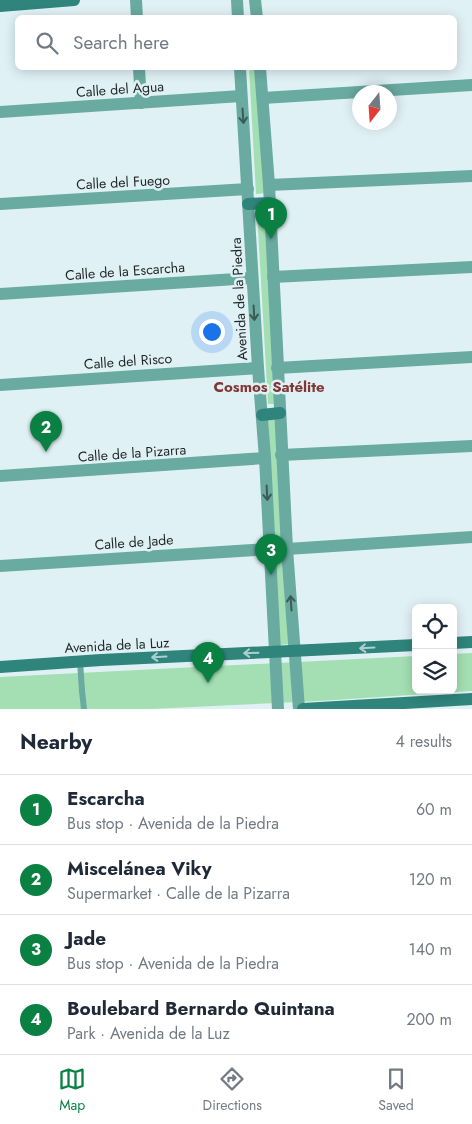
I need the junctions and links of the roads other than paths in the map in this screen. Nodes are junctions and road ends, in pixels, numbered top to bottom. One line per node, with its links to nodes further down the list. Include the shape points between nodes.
1 (74, 0): 5 (main road)
2 (136, 0): 6 (street)
3 (237, 0): 7 (street)
4 (255, 0): 8 (street)
5 (0, 6)
6 (137, 15)
7 (238, 15)
8 (256, 15)
9 (140, 70): 15 (street)
10 (240, 70): 13 (street, Avenida de la Piedra)
11 (260, 70): 14 (street)
12 (472, 85): 14 (street)
13 (242, 96): 15 (street, Calle del Agua); 19 (street, Avenida de la Piedra, one-way to 19)
14 (262, 98): 18 (street)
15 (142, 103): 16 (street, Calle del Agua)
16 (0, 112)
17 (472, 176): 18 (street)
18 (268, 185): 20 (street)
19 (248, 189): 21 (street, Calle del Fuego); 22 (street, Avenida de la Piedra)
20 (269, 203): 22 (main road); 24 (street)
21 (0, 204)
22 (248, 204): 25 (street, Avenida de la Piedra)
23 (472, 267): 24 (street)
24 (273, 277): 29 (street)
25 (252, 278): 26 (street, Calle de la Escarcha); 28 (street, Avenida de la Piedra, one-way to 28)
26 (0, 294)
27 (472, 358): 29 (street)
28 (258, 368): 30 (street, Calle del Risco); 32 (street, Avenida de la Piedra)
29 (277, 368): 31 (street)
30 (0, 384)
31 (280, 413): 32 (main road); 34 (street)
32 (262, 415): 35 (street, Avenida de la Piedra)
33 (472, 446): 34 (street)
34 (281, 455): 39 (street)
35 (265, 458): 36 (street, Calle de la Pizarra); 38 (street, Avenida de la Piedra, one-way to 38)
36 (0, 476)
37 (472, 537): 39 (street)
38 (270, 549): 40 (street, Calle de Jade); 45 (street, Avenida de la Piedra)
39 (287, 549): 44 (street, one-way to 39)
40 (0, 566)
41 (472, 642): 42 (main road)
42 (457, 643)
43 (412, 645): 44 (main road, Avenida de la Luz, one-way to 44)
44 (294, 652): 45 (main road, Avenida de la Luz); 51 (street)
45 (274, 653): 46 (main road, Avenida de la Luz, one-way to 46); 50 (street, Avenida de la Piedra)
46 (80, 662): 47 (main road, Avenida de la Luz); 49 (lane)
47 (0, 668)
48 (472, 699): 51 (main road)
49 (84, 707)
50 (278, 709)
51 (301, 709)

